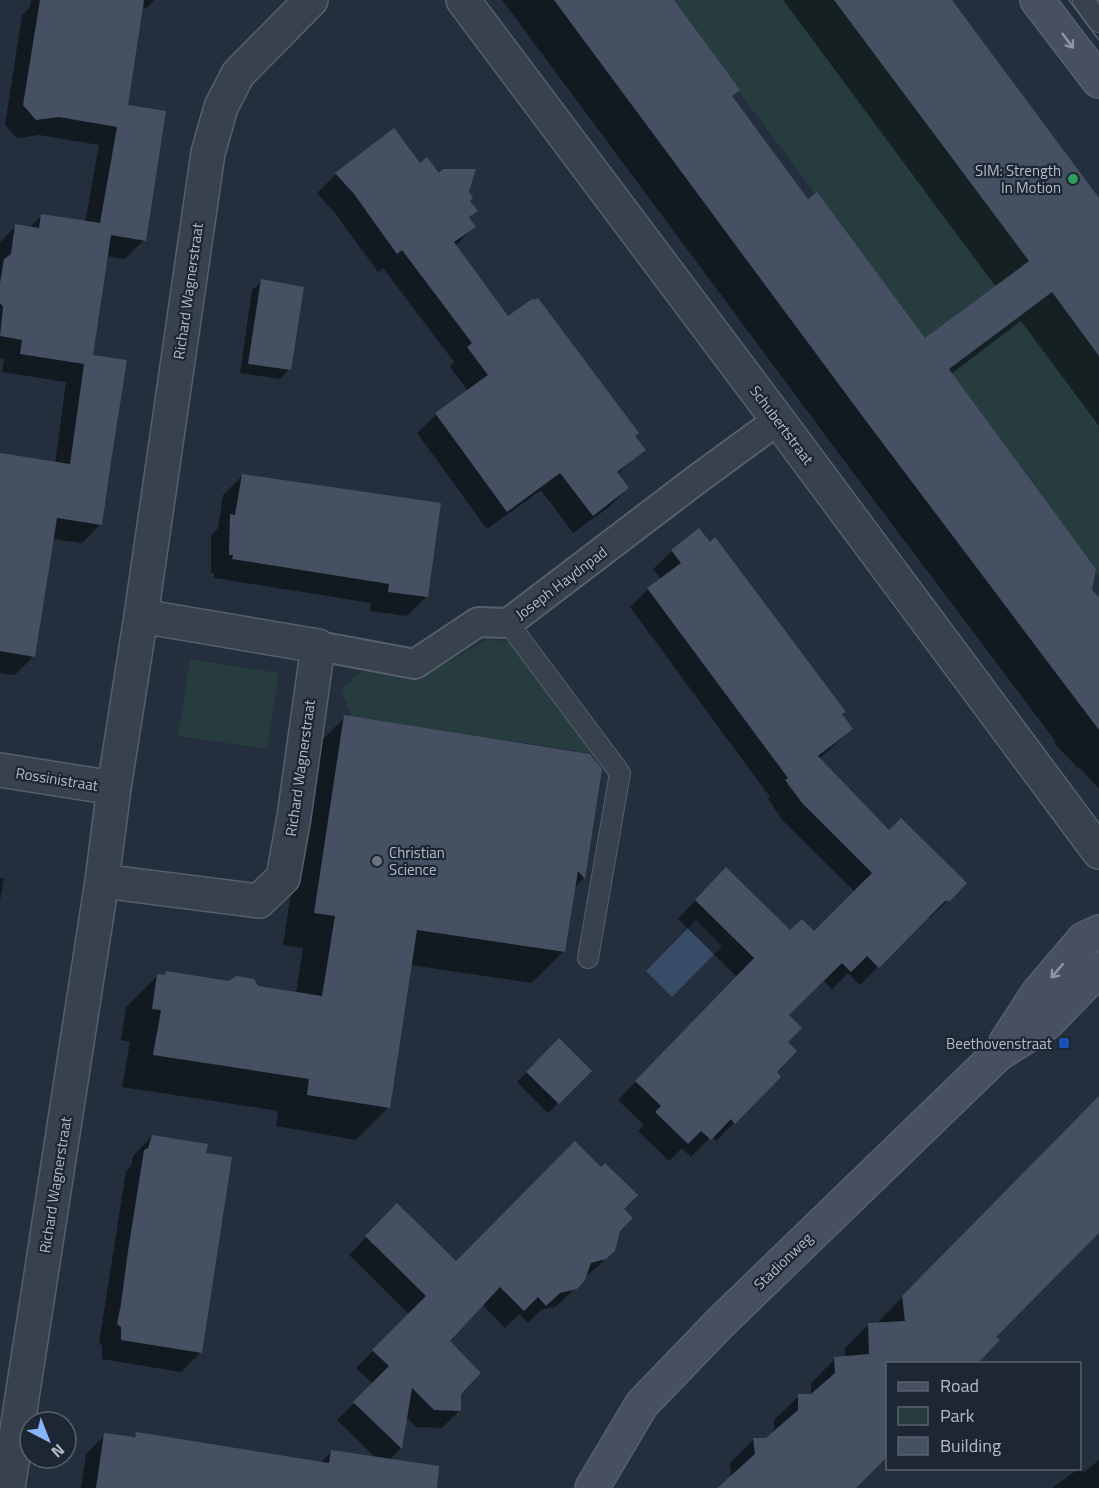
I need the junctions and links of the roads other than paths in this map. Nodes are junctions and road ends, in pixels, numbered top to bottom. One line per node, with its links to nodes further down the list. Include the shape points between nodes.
1 (311, 0): 8 (street, Richard Wagnerstraat, via 238,74 221,107 208,153)
2 (463, 0): 7 (street, Schubertstraat)
3 (1037, 0): 6 (main road, one-way to 6)
4 (1083, 0): 5 (lane)
5 (1099, 22)
6 (1099, 81)
7 (778, 420): 9 (street, Joseph Haydnpad); 13 (street, Schubertstraat)
8 (141, 616): 10 (street); 12 (street, Richard Wagnerstraat)
9 (508, 623): 10 (street, Joseph Haydnpad, via 478,622 415,664); 16 (lane, via 620,773)
10 (318, 646): 14 (street, Richard Wagnerstraat, via 283,878 259,901)
11 (0, 770): 12 (street, Rossinistraat)
12 (114, 788): 14 (street, Richard Wagnerstraat)
13 (1099, 852)
14 (102, 881): 19 (street, Richard Wagnerstraat)
15 (1099, 932): 18 (main road, Stadionweg, one-way to 18, via 1084,939 1038,993)
16 (588, 957)
17 (1099, 969): 18 (main road, Stadionweg, via 1047,1023)
18 (998, 1054): 20 (main road, Stadionweg, via 721,1322 642,1404)
19 (8, 1488)
20 (592, 1488)

